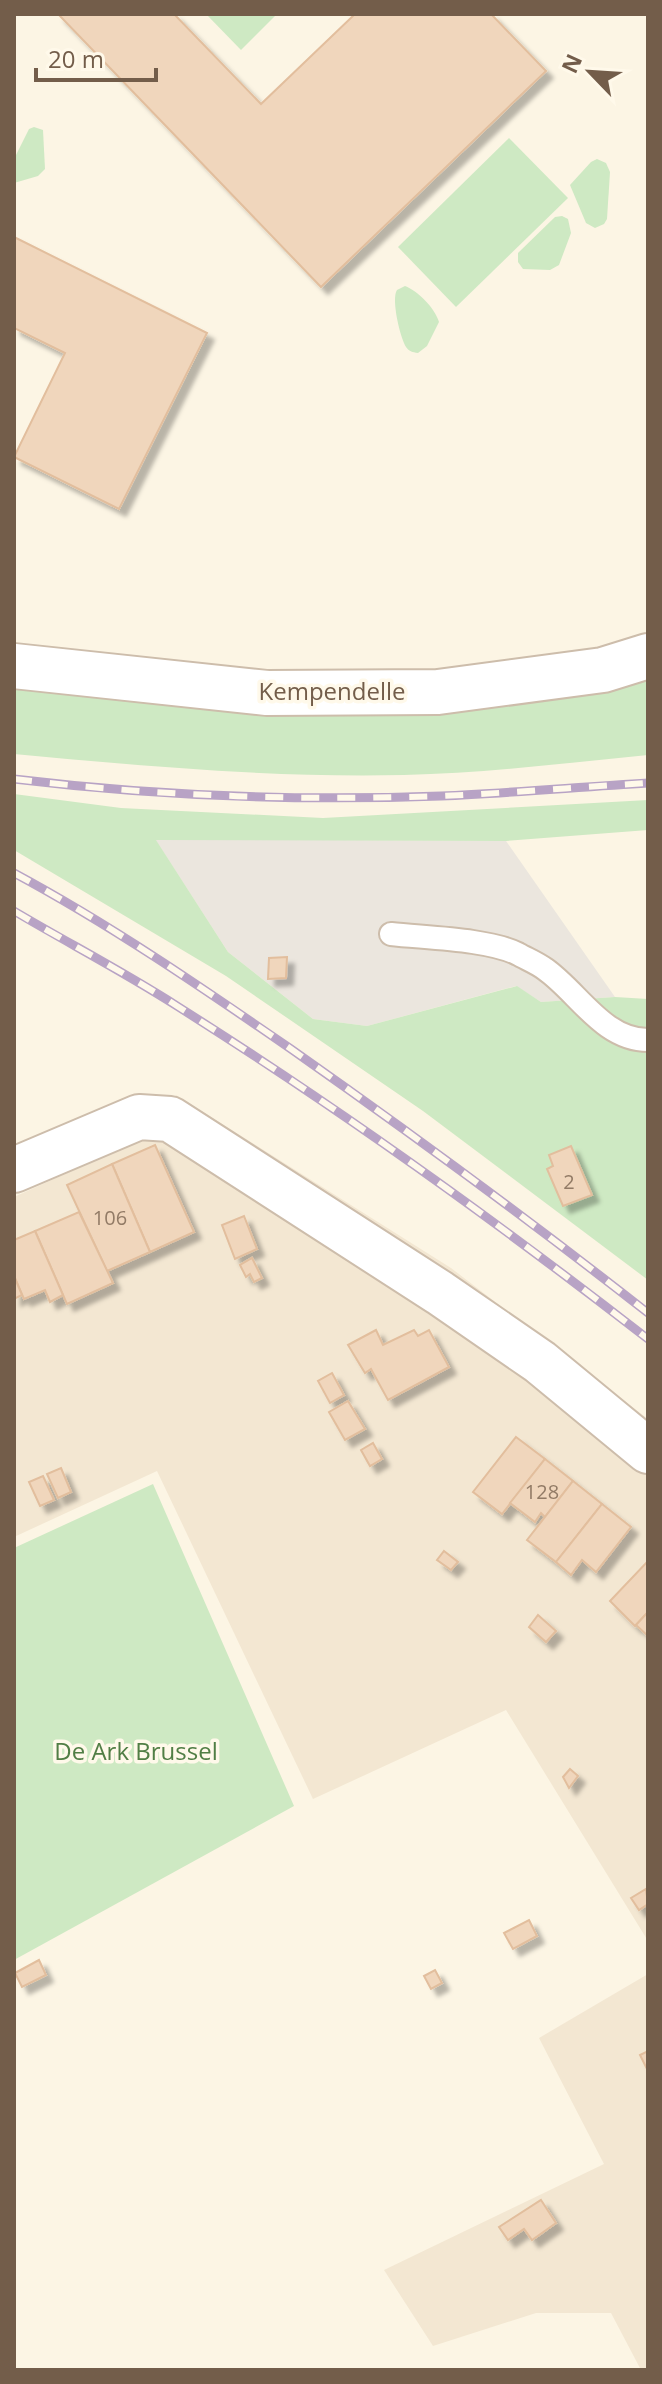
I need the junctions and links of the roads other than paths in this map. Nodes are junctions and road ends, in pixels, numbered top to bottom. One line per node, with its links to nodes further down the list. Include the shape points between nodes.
1 (648, 656): 2 (street, Kempendelle, via 603,670 438,692 267,693)
2 (14, 666)
3 (391, 934): 4 (lane, via 514,952 545,969 614,1031)
4 (648, 1040)
5 (14, 1170): 6 (street, via 139,1117 170,1119 515,1345)
6 (648, 1451)

